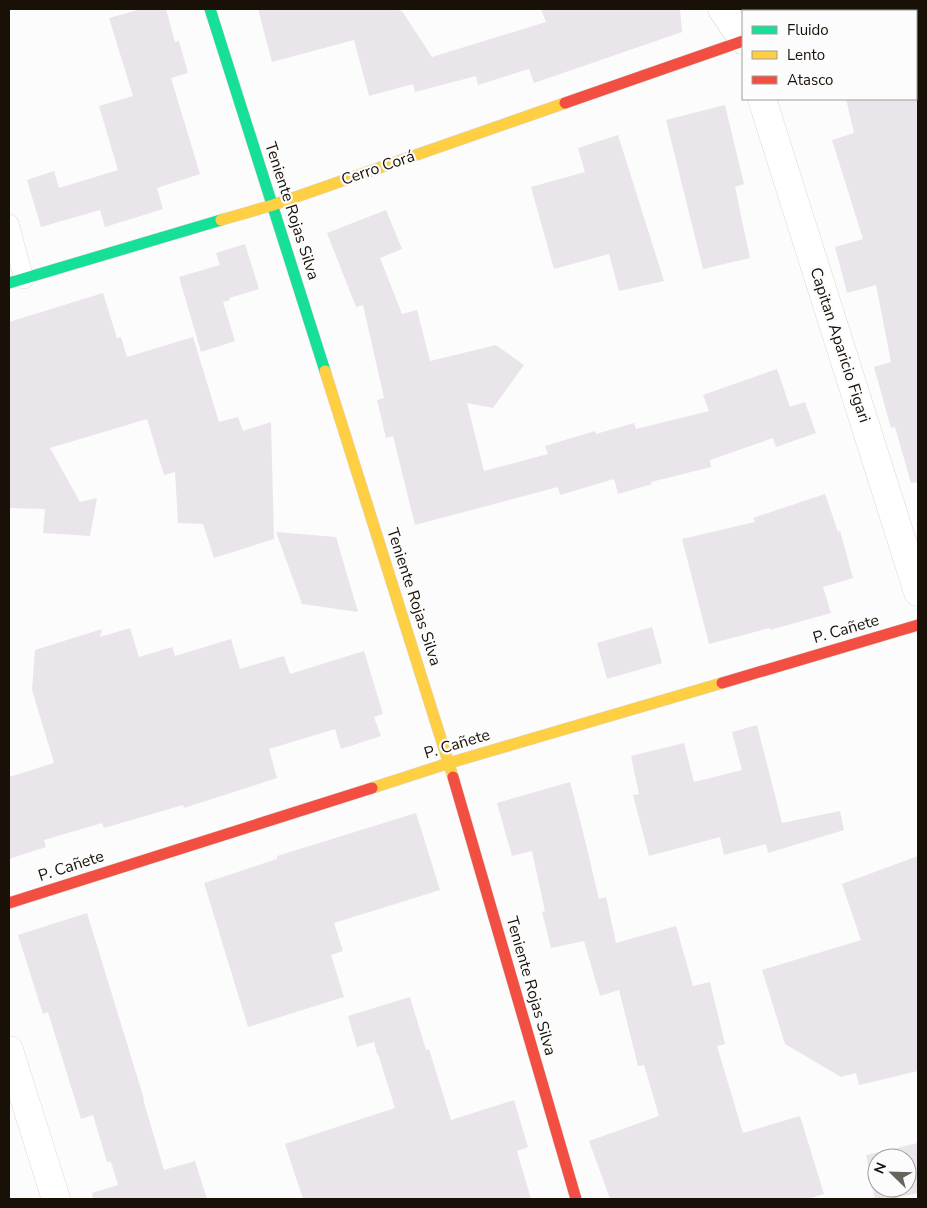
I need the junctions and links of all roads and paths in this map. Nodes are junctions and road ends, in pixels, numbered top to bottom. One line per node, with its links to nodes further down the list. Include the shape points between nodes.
1 (210, 9): 6 (street, Teniente Rojas Silva)
2 (722, 9): 3 (street)
3 (742, 39)
4 (742, 41): 6 (street, Cerro Corá)
5 (762, 100): 9 (street, Capitan Aparicio Figari)
6 (273, 205): 8 (street, Cerro Corá); 11 (street, Teniente Rojas Silva)
7 (9, 224): 8 (lane)
8 (16, 281)
9 (918, 592)
10 (918, 625): 11 (street, P. Cañete)
11 (449, 763): 12 (street, P. Cañete); 15 (street, Teniente Rojas Silva)
12 (9, 903)
13 (9, 1050): 14 (street)
14 (56, 1199)
15 (576, 1199)

